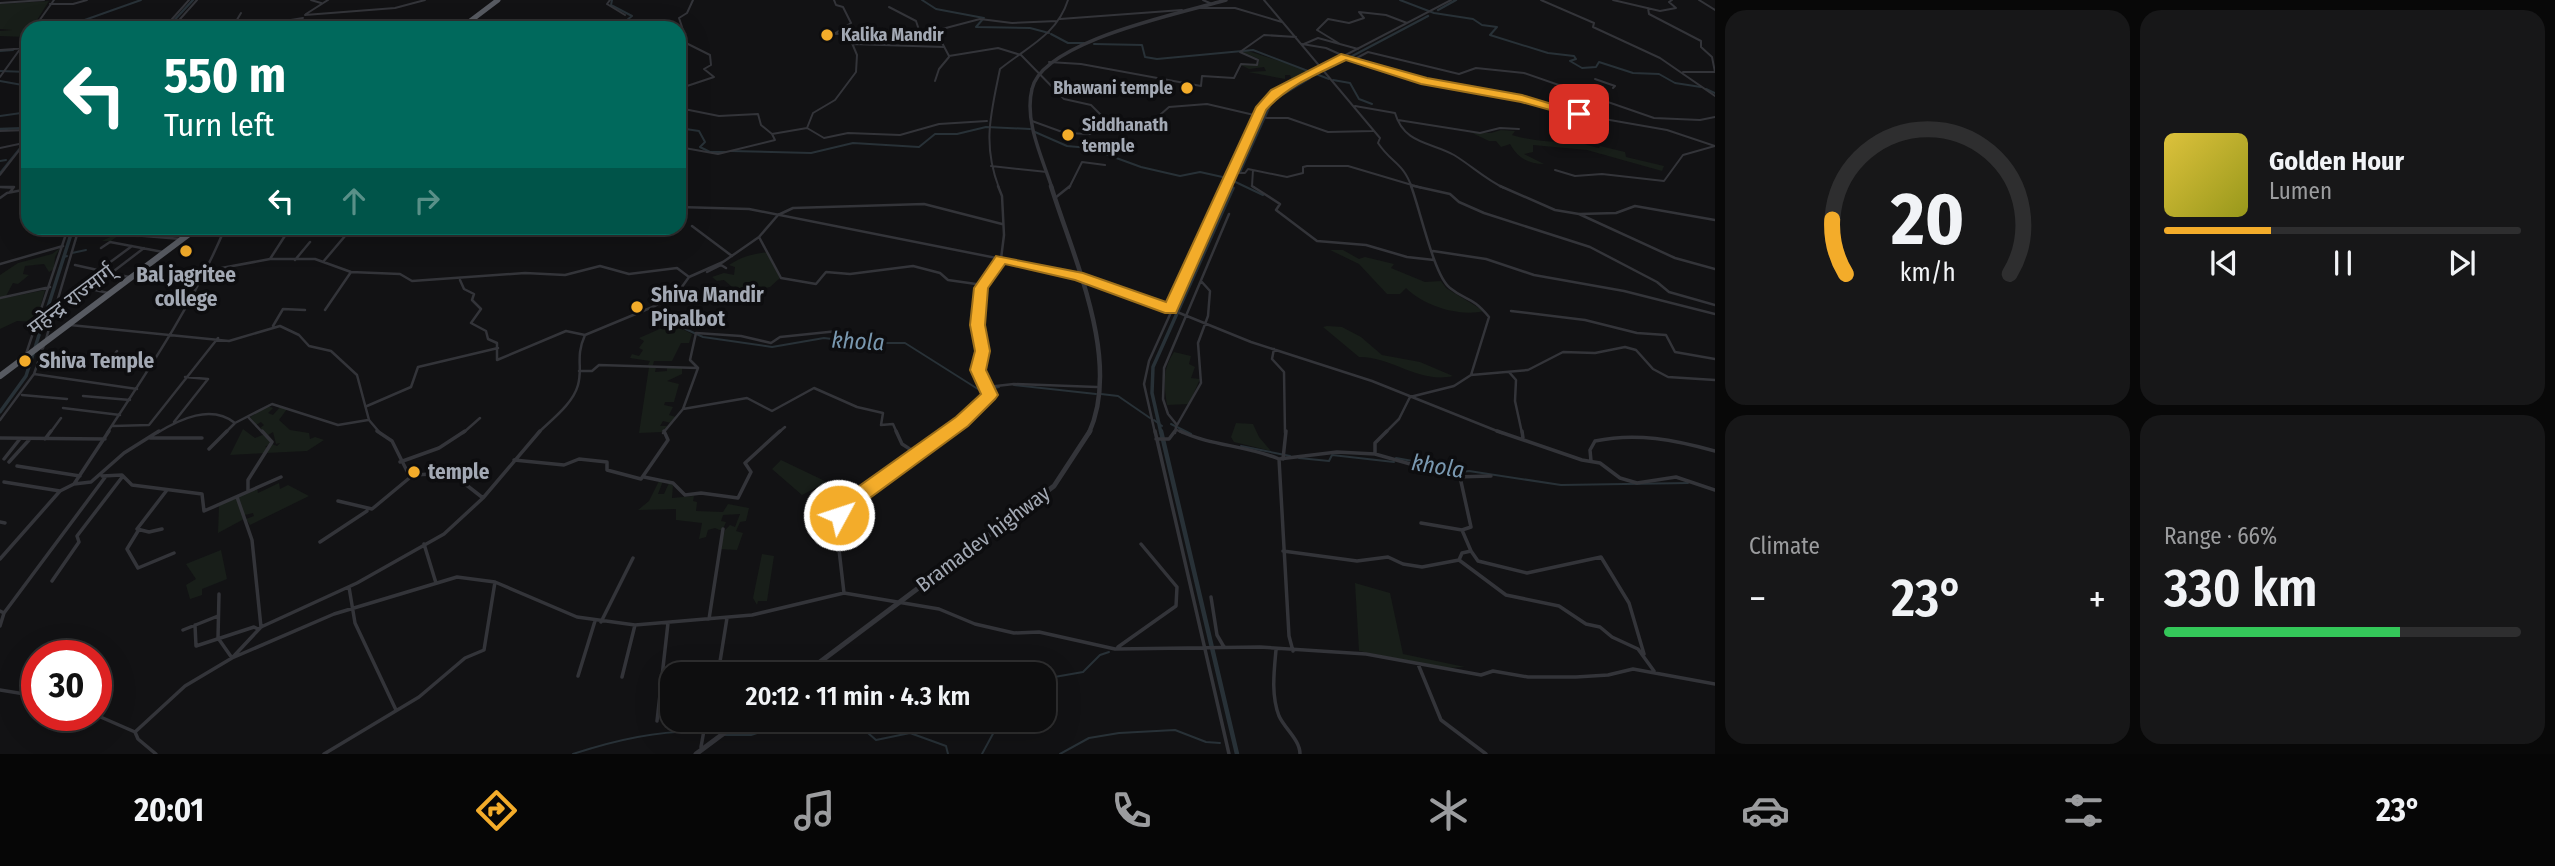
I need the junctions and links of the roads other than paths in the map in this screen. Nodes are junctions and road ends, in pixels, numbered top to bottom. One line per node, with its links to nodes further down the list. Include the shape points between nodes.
1 (44, 0): 22 (street)
2 (54, 0): 24 (street)
3 (87, 0): 24 (street)
4 (189, 0): 36 (street)
5 (197, 0): 37 (street)
6 (311, 0): 23 (street)
7 (328, 0): 23 (street)
8 (425, 0): 33 (street, via 395,8)
9 (498, 0): 41 (highway)
10 (610, 0): 32 (street, via 607,4)
11 (693, 0): 42 (street)
12 (834, 0): 47 (street, via 844,7 851,23 833,33)
13 (1068, 0): 34 (street)
14 (1203, 0): 25 (street)
15 (1226, 0): 25 (street, Bramadev highway)
16 (1264, 0): 43 (street)
17 (1451, 0): 44 (street)
18 (1541, 0): 65 (street, via 1588,18 1593,27)
19 (1612, 0): 29 (street)
20 (1672, 0): 29 (street, via 1669,2 1676,8)
21 (1699, 0): 30 (street)
22 (0, 3)
23 (322, 3): 33 (street)
24 (50, 4): 35 (street)
25 (1212, 4): 27 (street); 28 (street, Bramadev highway)
26 (889, 7): 46 (street, via 919,23)
27 (1218, 7): 28 (street); 43 (street)
28 (1200, 8): 34 (street); 63 (street, Bramadev highway, via 1083,45)
29 (1648, 8): 66 (street, via 1660,22 1701,41)
30 (1715, 10)
31 (241, 13): 38 (street)
32 (625, 15)
33 (304, 16): 39 (street); 40 (street)
34 (1060, 20): 45 (street, via 981,19); 59 (street, via 1050,36)
35 (39, 21)
36 (170, 21)
37 (178, 21)
38 (237, 21)
39 (282, 21)
40 (301, 21)
41 (470, 21)
42 (680, 21)
43 (1283, 22): 48 (street)
44 (1407, 23): 52 (street, via 1359,12 1364,18 1352,22 1328,19 1317,30); 56 (street)
45 (942, 29): 46 (street); 54 (street)
46 (919, 30): 47 (street)
47 (854, 33): 50 (street)
48 (1296, 37): 51 (street); 63 (street, via 1264,35 1240,52 1258,60 1257,65 1241,64 1234,78 1202,76 1202,86)
49 (686, 43): 71 (street, via 710,55 711,65 704,69 714,77)
50 (852, 44): 54 (street); 82 (street, via 858,55 856,72 835,100 813,113)
51 (1303, 44): 52 (street, via 1318,38); 61 (street); 64 (street)
52 (1340, 44): 56 (street)
53 (21, 46): 57 (street)
54 (943, 47): 60 (street)
55 (21, 49): 57 (street)
56 (1358, 49): 61 (street)
57 (18, 50): 58 (street); 68 (street)
58 (0, 51)
59 (1021, 55): 60 (street, via 998,48); 67 (street); 79 (street, via 1000,69)
60 (949, 56): 70 (street)
61 (1346, 56): 62 (street); 64 (street)
62 (1352, 59): 77 (street, via 1368,52 1459,74 1476,68 1515,71 1654,118); 90 (street, via 1425,81 1667,130)
63 (1049, 62): 67 (street, Bramadev highway)
64 (1321, 68): 74 (street); 76 (street, via 1275,92)
65 (1683, 72): 66 (street); 73 (street)
66 (1715, 72)
67 (1039, 74): 80 (street, Bramadev highway, via 1031,92); 81 (street, via 1064,99 1091,106 1104,119)
68 (0, 78)
69 (1595, 79): 72 (street)
70 (935, 81)
71 (686, 86)
72 (1613, 88)
73 (1715, 96)
74 (1354, 106): 78 (street, via 1388,110 1395,113); 86 (street)
75 (686, 109): 87 (street, via 719,116 758,114 761,125)
76 (1260, 116): 81 (street, via 1207,104 1178,105 1165,109 1152,122); 86 (street, via 1287,118 1328,132); 99 (street)
77 (1715, 117)
78 (1396, 120): 83 (street, via 1480,133); 108 (street, via 1430,148 1452,154 1489,181 1555,210)
79 (987, 121): 82 (street, via 939,124 900,135 848,133 824,138); 94 (street)
80 (1032, 121): 81 (street, via 1065,133 1090,134); 97 (street, Bramadev highway)
81 (1119, 122)
82 (807, 128): 87 (street)
83 (1518, 129)
84 (21, 130): 85 (street)
85 (0, 131)
86 (1374, 131): 100 (street, via 1389,159 1406,170)
87 (772, 134): 89 (street, via 775,140 725,152 700,152)
88 (19, 144): 91 (street)
89 (686, 146)
90 (1715, 146): 96 (street, via 1683,155 1664,181 1602,174 1575,176)
91 (0, 148)
92 (21, 148): 98 (street)
93 (1105, 165): 105 (street, via 1082,162 1070,187)
94 (991, 166): 97 (street); 111 (street, via 1002,196)
95 (1253, 170): 99 (street); 100 (street, via 1287,177 1303,173 1307,166 1348,166); 133 (street, via 1252,186 1273,197 1280,204 1276,210 1317,241 1367,245 1416,261)
96 (1555, 170)
97 (1047, 172): 105 (street, Bramadev highway)
98 (1, 173)
99 (1233, 173): 158 (street)
100 (1411, 186): 127 (street); 155 (street, via 1450,194 1484,213 1590,247 1669,292)
101 (0, 187): 103 (street, via 15,187)
102 (21, 190): 103 (street)
103 (10, 192): 104 (street)
104 (0, 198)
105 (1055, 198): 144 (street, Bramadev highway)
106 (686, 207): 109 (street)
107 (1229, 214): 148 (street)
108 (1579, 214): 110 (street, via 1616,213 1635,206); 138 (street, via 1675,258)
109 (778, 215): 111 (street, via 814,205 870,208 924,204); 120 (street); 131 (street)
110 (1715, 219)
111 (1002, 223): 131 (street)
112 (692, 226): 129 (street)
113 (66, 235): 123 (street)
114 (77, 235): 169 (street)
115 (133, 235): 121 (street)
116 (187, 235): 121 (highway, महेन्द्र राज्मार्ग्)
117 (222, 235): 140 (street)
118 (285, 235): 130 (street)
119 (346, 235): 134 (street)
120 (759, 237): 129 (street); 149 (street, via 780,278 795,282 816,284 824,272 872,272 901,266)
121 (181, 239): 128 (highway, महेन्द्र राज्मार्ग्)
122 (310, 242): 132 (street)
123 (63, 246): 135 (street); 150 (street)
124 (132, 246): 125 (street, via 110,242); 126 (street); 139 (street)
125 (101, 248)
126 (144, 248): 128 (street); 142 (street)
127 (1433, 251): 133 (street); 160 (street, via 1486,259 1534,275)
128 (163, 252): 145 (highway, महेन्द्र राज्मार्ग्)
129 (732, 256): 143 (street)
130 (270, 258): 132 (street); 140 (street)
131 (1001, 259): 144 (street); 149 (street)
132 (295, 260): 134 (street)
133 (1434, 260): 182 (street, via 1445,284 1476,301 1489,317)
134 (323, 262): 141 (street)
135 (0, 264)
136 (75, 265): 139 (street)
137 (726, 268): 143 (street, via 721,265)
138 (1715, 269)
139 (99, 270): 142 (street); 151 (street, via 78,286)
140 (208, 271): 145 (street); 166 (street)
141 (351, 272): 147 (street, via 386,272 419,281); 157 (street)
142 (111, 273): 145 (street); 151 (street)
143 (697, 275): 146 (street)
144 (1078, 276): 158 (street); 187 (street, Bramadev highway, via 1093,329)
145 (131, 277): 152 (highway, महेन्द्र राज्मार्ग्)
146 (689, 277): 147 (street, via 677,268 629,274 600,266 565,275 525,273); 167 (street, via 679,291 643,313)
147 (460, 280): 170 (street, via 481,309 471,323 486,331)
148 (1201, 281): 161 (street); 162 (street, via 1210,291)
149 (983, 285): 186 (street, via 977,325 982,351 978,370)
150 (50, 287): 153 (street); 173 (street)
151 (89, 289): 152 (street); 154 (street)
152 (108, 293): 163 (highway, महेन्द्र राज्मार्ग्)
153 (0, 298)
154 (75, 300)
155 (1715, 304)
156 (305, 310): 164 (street, via 283,309)
157 (325, 310)
158 (1172, 310): 161 (street); 212 (street, via 1144,384)
159 (1511, 311): 174 (street, via 1666,335 1675,352)
160 (1715, 314)
161 (1185, 315): 162 (street); 162 (street, via 1161,379 1169,419 1177,425 1201,383 1198,343)
162 (1204, 323): 171 (street)
163 (67, 324): 166 (street); 169 (highway, महेन्द्र राज्मार्ग्)
164 (273, 326): 168 (street, via 229,341); 194 (street, via 293,332 309,346 331,351 343,361 357,375)
165 (838, 331): 178 (street, via 780,337 771,343 694,334 690,360)
166 (173, 333): 168 (street); 177 (street)
167 (585, 335): 170 (street, via 579,331 560,334 505,360 497,360); 179 (street, via 578,350)
168 (218, 338): 184 (street)
169 (43, 343): 173 (highway, महेन्द्र राज्मार्ग्); 181 (street)
170 (498, 348): 194 (street, via 461,356 444,366 416,368 411,387)
171 (1274, 349): 191 (street); 221 (street, via 1272,359 1284,372 1287,417)
172 (117, 351): 176 (street)
173 (27, 356): 183 (highway, महेन्द्र राज्मार्ग्)
174 (1715, 359)
175 (102, 364): 176 (street)
176 (107, 365): 177 (street)
177 (152, 367): 188 (street)
178 (698, 368): 179 (street, via 599,365 592,371); 196 (street)
179 (579, 371): 222 (street, via 578,385 564,407)
180 (1509, 372): 182 (street); 185 (street, via 1528,370 1563,352 1595,353 1625,347 1636,350 1648,365 1668,377); 215 (street, via 1516,380)
181 (34, 374): 188 (street); 189 (street)
182 (1471, 375): 191 (street, via 1454,386)
183 (0, 376)
184 (185, 377): 204 (street, via 208,379); 205 (street, via 149,425)
185 (1715, 380)
186 (987, 387): 187 (street, via 1008,382); 218 (street, via 989,395 984,401)
187 (1100, 388): 267 (street, Bramadev highway, via 1089,432 1054,486)
188 (137, 389): 193 (street)
189 (20, 395): 192 (street); 201 (street)
190 (83, 396): 193 (street)
191 (1410, 397): 215 (street); 219 (street, via 1399,419 1375,443)
192 (67, 399)
193 (130, 400): 197 (street)
194 (367, 406): 202 (street)
195 (63, 408): 197 (street)
196 (683, 409): 218 (street, via 739,397 772,411 820,388 857,407 883,412 881,425 896,427 902,444); 234 (street, via 663,433 668,440)
197 (120, 415): 205 (street)
198 (61, 418): 210 (street)
199 (248, 418): 202 (street, via 272,404 338,425); 203 (street); 241 (street, via 272,442 248,480)
200 (480, 418): 225 (street, via 439,448)
201 (0, 420)
202 (369, 420): 225 (street, via 374,430 393,441)
203 (235, 423): 204 (street, via 226,416 203,414); 216 (street)
204 (172, 424): 208 (street)
205 (113, 426): 211 (street)
206 (785, 427): 234 (street, via 745,463 751,472 738,498 685,495 674,483)
207 (0, 438): 213 (street)
208 (150, 438): 209 (street); 230 (street, via 124,453)
209 (202, 438)
210 (45, 439): 211 (street); 214 (street)
211 (105, 439): 229 (street)
212 (1159, 439): 221 (street, via 1169,439 1177,428 1196,439 1252,448); 282 (street)
213 (19, 440): 214 (street); 220 (street)
214 (29, 440): 224 (street)
215 (1523, 440): 223 (street)
216 (209, 449)
217 (1715, 451): 223 (street, via 1629,436 1609,437 1595,441)
218 (917, 454): 264 (street, via 839,512)
219 (1375, 454): 221 (street, via 1337,452); 235 (street)
220 (4, 459)
221 (1281, 459): 254 (street)
222 (514, 460): 234 (street, via 564,465 582,458 607,462 607,470 621,475); 243 (street)
223 (1591, 461): 239 (street, via 1637,483 1676,477)
224 (9, 462)
225 (400, 463): 228 (street)
226 (17, 466): 229 (street)
227 (107, 475): 230 (street); 231 (street); 269 (street)
228 (413, 475): 243 (street, via 451,473); 245 (street)
229 (80, 476): 237 (street)
230 (99, 476): 237 (street, via 89,483)
231 (123, 476): 238 (street, via 132,485); 260 (street, via 77,536 79,542)
232 (1491, 476): 235 (street)
233 (281, 477): 241 (street)
234 (645, 477)
235 (1460, 477): 249 (street, via 1471,527)
236 (4, 482): 240 (street)
237 (74, 484): 240 (street)
238 (167, 490): 242 (street, via 202,494 204,510); 250 (street)
239 (1715, 490)
240 (60, 491): 258 (street)
241 (248, 492): 242 (street)
242 (237, 497): 279 (street, via 252,540)
243 (483, 498): 252 (street, via 444,534)
244 (338, 501): 245 (street)
245 (370, 509): 251 (street)
246 (1420, 523): 249 (street)
247 (162, 529): 250 (street)
248 (723, 529): 272 (street)
249 (1462, 530): 255 (street)
250 (138, 531): 256 (street, via 127,549 138,568)
251 (320, 542)
252 (424, 544): 262 (street); 263 (street)
253 (1142, 544): 284 (street, via 1177,587 1177,606)
254 (1283, 551): 259 (street, via 1357,561 1388,556 1422,567); 286 (street)
255 (1471, 551): 259 (street, via 1462,553); 287 (street, via 1478,561 1527,573 1601,557 1633,616)
256 (174, 553)
257 (633, 558): 274 (street)
258 (0, 559)
259 (1459, 560): 287 (street, via 1506,595 1559,606)
260 (52, 581)
261 (495, 582): 262 (street, via 457,576); 273 (street); 298 (street, via 484,650 465,658 435,685)
262 (436, 583): 268 (street)
263 (348, 587): 268 (street); 279 (street)
264 (844, 593): 267 (street); 271 (street)
265 (219, 594): 270 (street)
266 (1211, 597): 283 (street, via 1217,635)
267 (901, 602): 284 (street, via 1014,633 1039,632); 290 (street, Bramadev highway)
268 (351, 608): 288 (street); 298 (street)
269 (2, 612): 278 (street)
270 (218, 616): 276 (street); 281 (street)
271 (727, 618): 272 (street); 289 (street)
272 (709, 620): 275 (street)
273 (595, 621): 274 (street); 293 (street)
274 (601, 622): 277 (street)
275 (668, 623): 277 (street); 299 (street)
276 (195, 625): 280 (street); 281 (street, via 196,646)
277 (635, 625): 294 (street)
278 (0, 626)
279 (260, 628): 281 (street); 288 (street)
280 (183, 630)
281 (218, 638): 288 (street)
282 (1205, 647): 283 (street); 284 (street); 307 (street)
283 (1224, 648): 285 (street)
284 (1115, 649)
285 (1276, 650): 286 (street); 308 (street, via 1272,691)
286 (1293, 651): 291 (street, via 1366,654)
287 (1644, 654): 292 (street)
288 (232, 658): 301 (street, via 185,686)
289 (720, 662)
290 (820, 662)
291 (1418, 664): 292 (street, via 1480,675 1493,671 1528,677); 309 (street, via 1441,720)
292 (1654, 671): 295 (street)
293 (578, 676)
294 (622, 677)
295 (1715, 684)
296 (0, 690): 297 (street)
297 (21, 693)
298 (396, 709): 306 (street)
299 (657, 721)
300 (112, 722): 301 (street)
301 (135, 732): 305 (street)
302 (703, 732): 304 (street)
303 (726, 732): 304 (street)
304 (699, 753)
305 (156, 754)
306 (324, 754)
307 (1229, 754)
308 (1300, 754)
309 (1486, 754)

